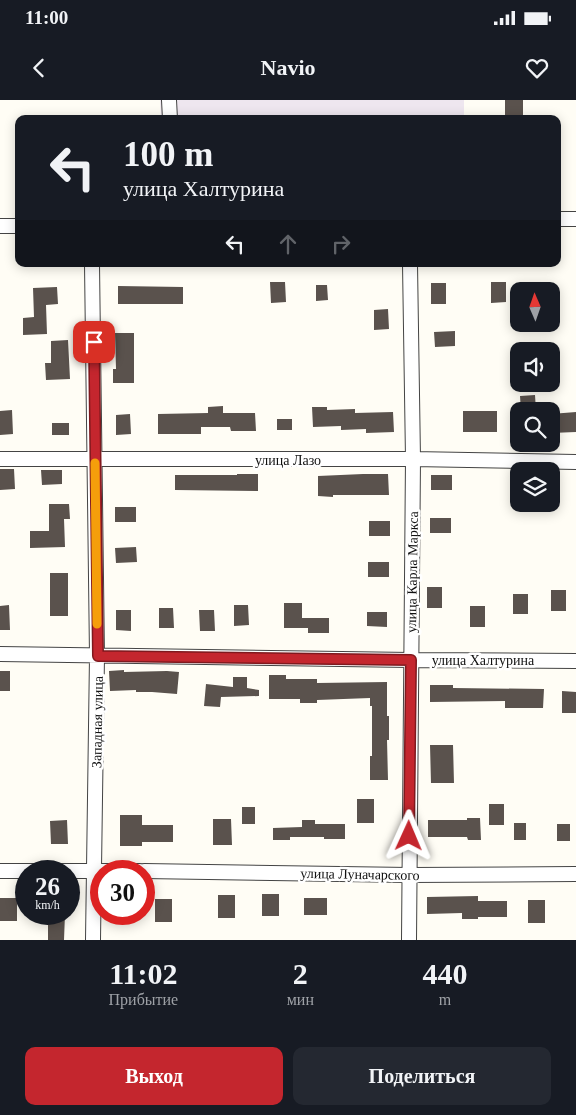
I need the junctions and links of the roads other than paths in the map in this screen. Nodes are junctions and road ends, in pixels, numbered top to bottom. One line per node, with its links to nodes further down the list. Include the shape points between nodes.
1 (169, 100): 2 (street)
2 (170, 115)
3 (576, 218): 4 (street)
4 (561, 219)
5 (0, 226): 6 (street)
6 (15, 226)
7 (92, 267): 10 (street, Западная улица)
8 (410, 267): 11 (street, улица Карла Маркса)
9 (0, 459): 10 (street, улица Лазо)
10 (95, 460): 11 (street, улица Лазо); 14 (street, Западная улица)
11 (413, 460): 12 (street, улица Лазо); 15 (street, улица Карла Маркса)
12 (576, 462)
13 (0, 654): 14 (street, улица Халтурина)
14 (98, 656): 15 (street, улица Халтурина); 17 (street, Западная улица)
15 (411, 660): 16 (street, улица Халтурина); 22 (street, улица Карла Маркса)
16 (576, 660)
17 (94, 860)
18 (0, 871): 19 (street, улица Луначарского)
19 (90, 871)
20 (155, 871): 22 (street, улица Луначарского)
21 (576, 874): 22 (street, улица Луначарского)
22 (409, 875): 25 (street, улица Карла Маркса)
23 (93, 925): 24 (street, Западная улица)
24 (93, 940)
25 (409, 940)

